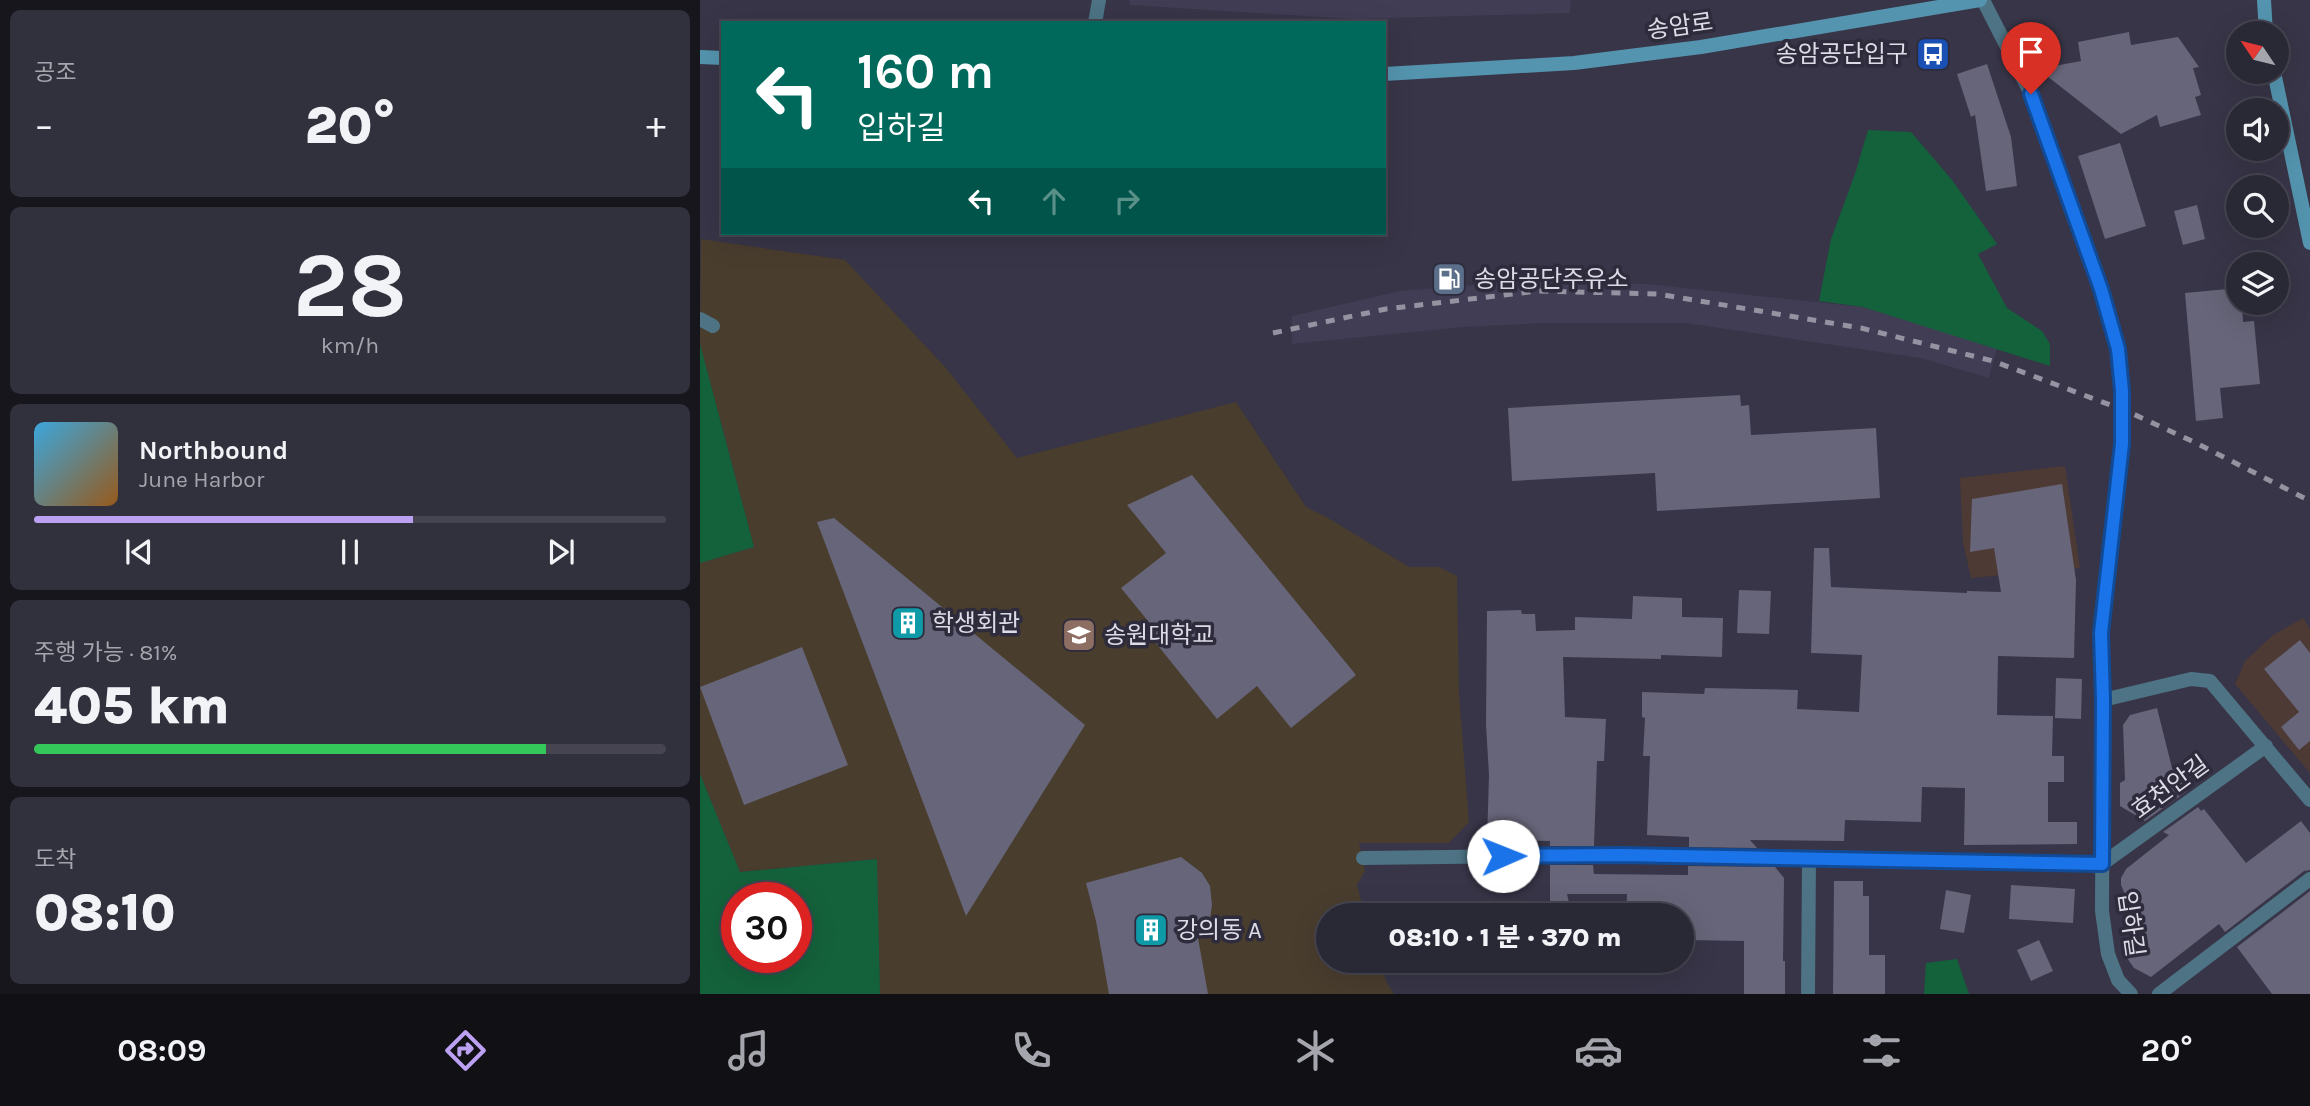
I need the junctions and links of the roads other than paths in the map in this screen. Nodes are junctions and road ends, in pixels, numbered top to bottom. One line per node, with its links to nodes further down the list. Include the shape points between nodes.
1 (1100, 0): 4 (street)
2 (1981, 0): 8 (main road, 송암로, via 1701,47 1574,63); 11 (street, 입하길, via 2031,94 2118,349 2122,444 2103,596)
3 (2264, 0): 5 (main road)
4 (1096, 21)
5 (2265, 21)
6 (700, 57): 7 (main road)
7 (721, 58)
8 (1386, 74)
9 (2277, 84): 10 (main road)
10 (2310, 243)
11 (2103, 700): 12 (street, via 2192,679 2210,681); 16 (street, 입하길)
12 (2266, 746): 13 (street); 16 (street, 효천안길)
13 (2310, 800)
14 (1363, 858): 15 (street)
15 (1809, 858): 16 (street); 18 (street)
16 (2102, 864): 19 (street, 입하길, via 2108,954 2118,980)
17 (2310, 879): 20 (street)
18 (1808, 994)
19 (2131, 994)
20 (2159, 994)

